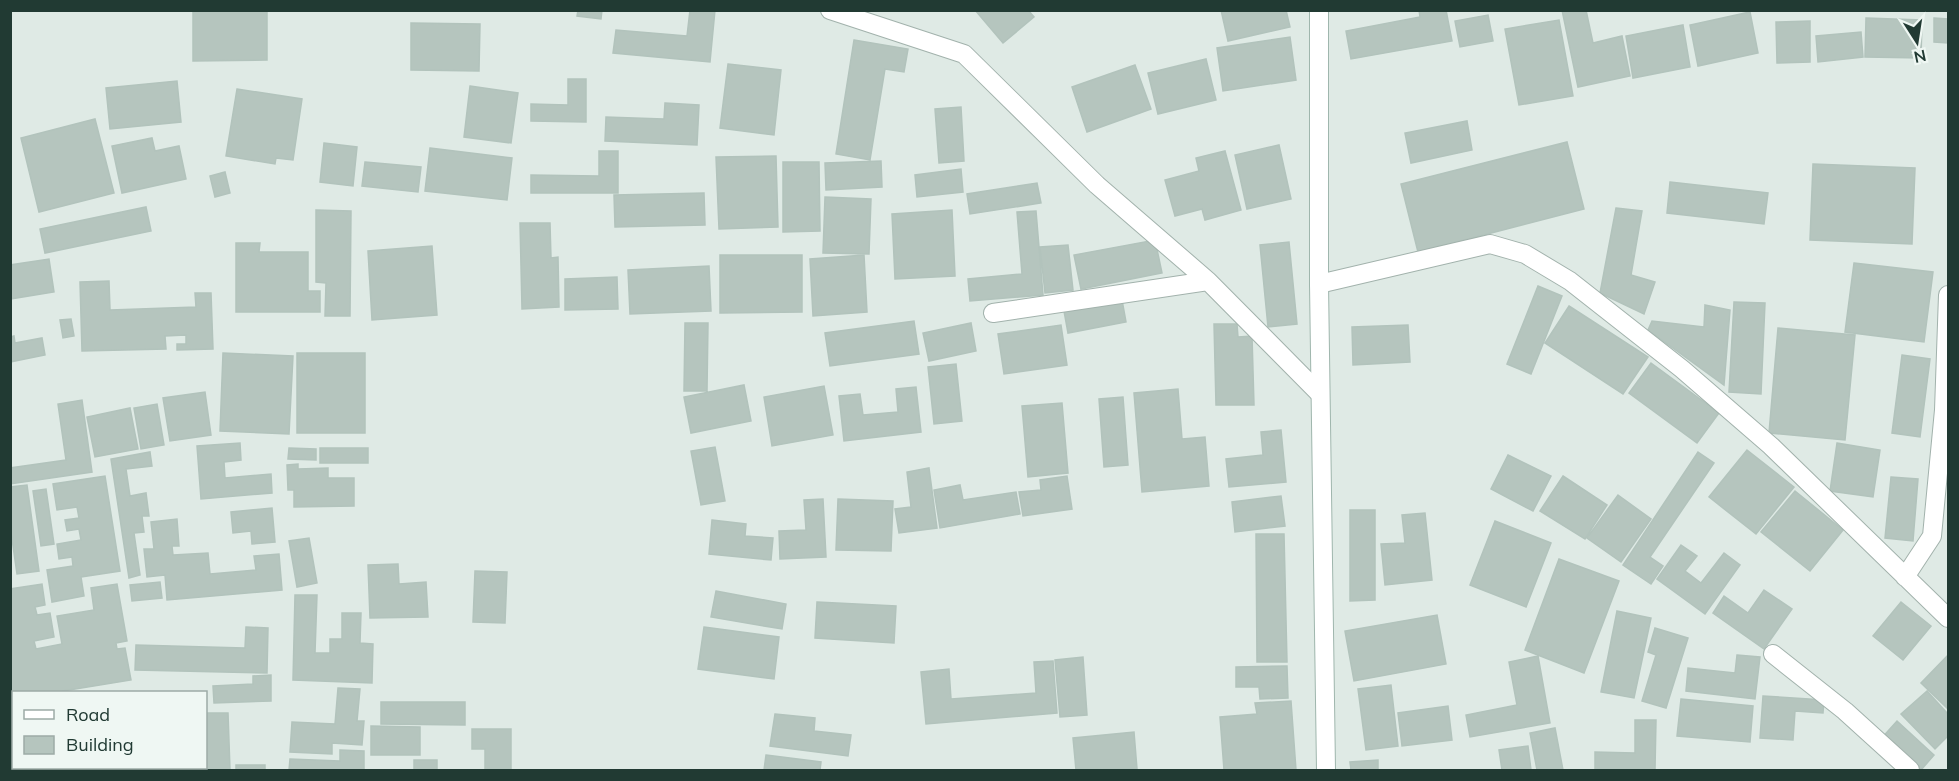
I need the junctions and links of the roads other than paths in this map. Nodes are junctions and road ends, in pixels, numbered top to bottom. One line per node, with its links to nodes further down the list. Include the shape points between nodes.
1 (830, 10): 3 (street, via 964,54 1097,185)
2 (1318, 10): 4 (street)
3 (1208, 281): 6 (street); 7 (street)
4 (1319, 284): 7 (street); 8 (street, via 1490,244 1525,254 1570,281 1683,369 1770,446)
5 (1948, 295): 8 (street, via 1944,410 1932,536)
6 (993, 313)
7 (1320, 394): 11 (street)
8 (1905, 577): 9 (street)
9 (1948, 618)
10 (1773, 654): 12 (street, via 1845,711)
11 (1326, 771)
12 (1910, 771)

